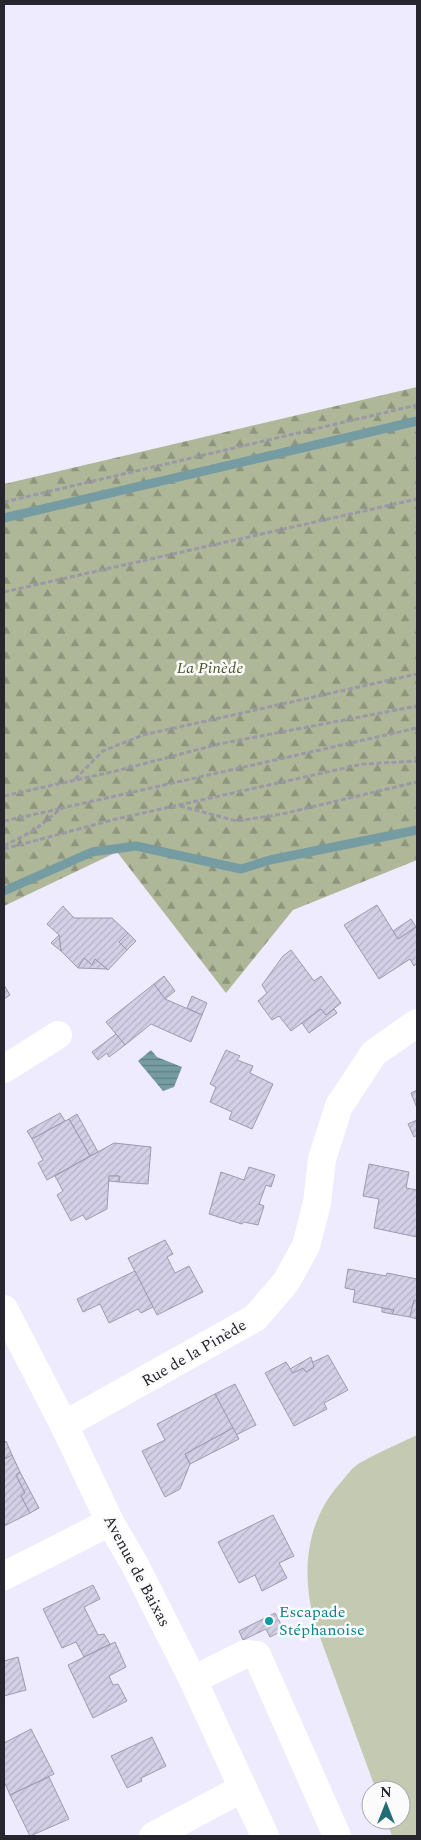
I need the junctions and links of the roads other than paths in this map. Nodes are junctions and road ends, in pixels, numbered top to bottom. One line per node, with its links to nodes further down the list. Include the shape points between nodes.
1 (417, 1023): 5 (street, Rue de la Pinède, via 374,1053 339,1106 322,1159 317,1203 306,1246 286,1282 255,1318)
2 (58, 1035): 3 (street)
3 (4, 1070)
4 (4, 1309): 5 (street, Avenue de Baixas)
5 (64, 1425): 6 (street, Avenue de Baixas)
6 (110, 1522): 7 (street); 8 (street, Avenue de Baixas, via 135,1564)
7 (4, 1576)
8 (193, 1680): 9 (street, Avenue de Baixas); 12 (street, via 245,1654 257,1655)
9 (243, 1788): 10 (street); 11 (street, Avenue de Baixas)
10 (153, 1836)
11 (266, 1836)
12 (337, 1836)

